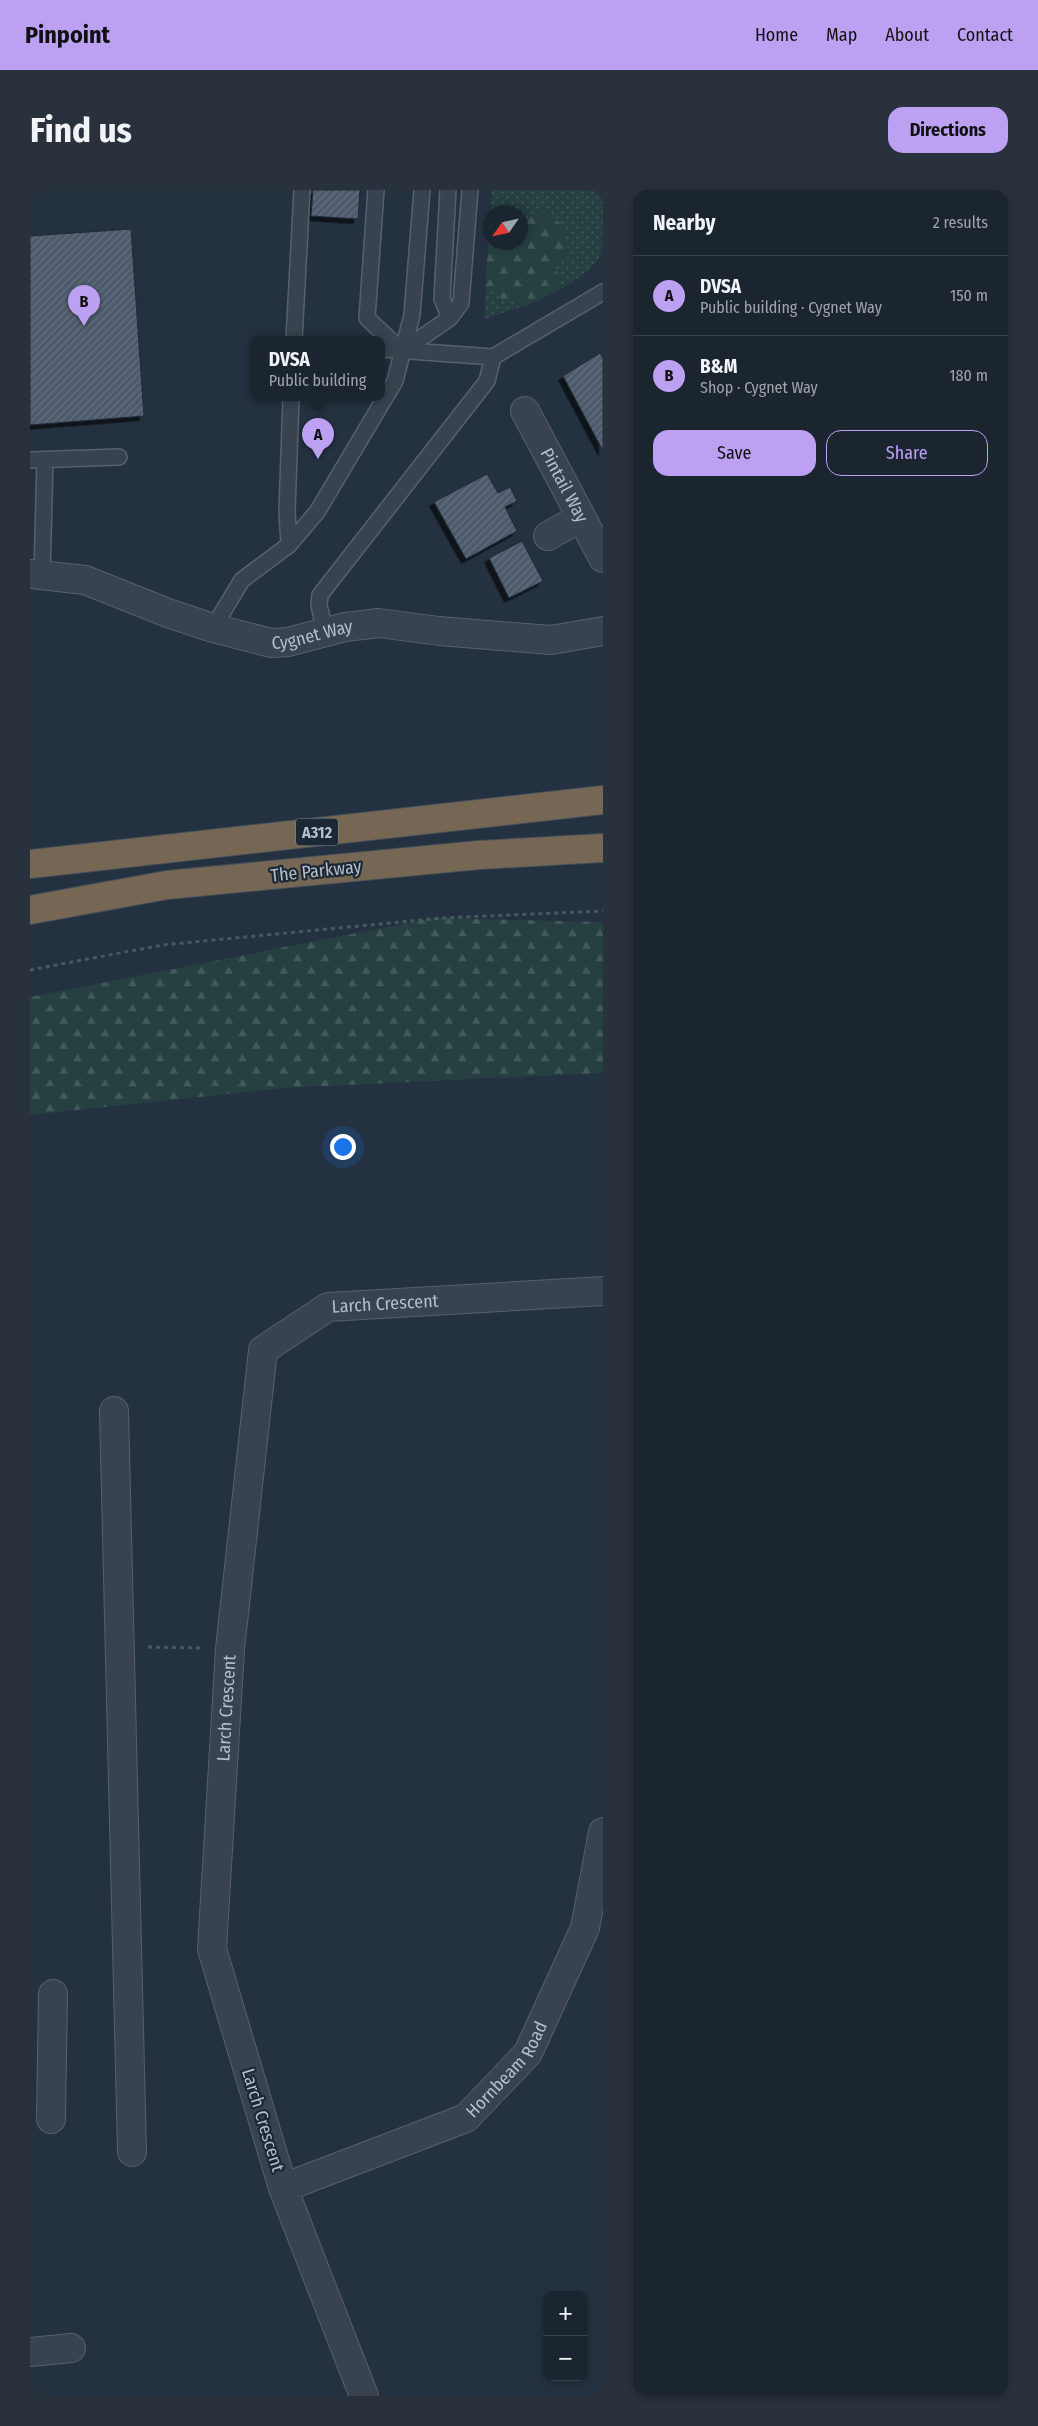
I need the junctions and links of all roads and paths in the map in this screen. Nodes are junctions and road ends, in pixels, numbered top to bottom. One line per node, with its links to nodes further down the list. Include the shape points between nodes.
1 (302, 190): 8 (lane)
2 (376, 190): 10 (lane, via 366,318)
3 (422, 190): 10 (lane, via 412,315)
4 (448, 190): 7 (lane, via 442,300)
5 (470, 190): 7 (lane, via 461,303)
6 (603, 292): 11 (lane)
7 (450, 318): 10 (lane)
8 (294, 336)
9 (385, 349): 10 (lane)
10 (402, 351): 11 (lane); 12 (lane, via 395,382)
11 (493, 357): 25 (lane, via 487,381 320,595)
12 (385, 399)
13 (291, 401): 20 (lane, via 286,512)
14 (384, 401): 20 (lane, via 317,512)
15 (524, 411): 18 (street, Pintail Way)
16 (119, 457): 17 (lane)
17 (38, 460): 22 (lane)
18 (580, 518): 19 (street); 21 (street, Pintail Way)
19 (548, 536)
20 (289, 545): 23 (lane, via 242,580)
21 (603, 558)
22 (36, 575): 23 (street, Cygnet Way, via 85,580)
23 (213, 628): 25 (street, Cygnet Way, via 271,643)
24 (603, 630): 25 (street, Cygnet Way, via 551,640 379,623)
25 (325, 632)
26 (603, 800): 28 (highway, A312)
27 (603, 848): 29 (highway, The Parkway / A312, via 479,855 167,885)
28 (30, 864)
29 (30, 910)
30 (603, 912): 31 (path, via 442,918 162,945)
31 (30, 970)
32 (603, 1291): 35 (street, Larch Crescent, via 328,1308 263,1350)
33 (114, 1411): 34 (street)
34 (120, 1646): 35 (path); 40 (street)
35 (230, 1649): 41 (street, Larch Crescent, via 212,1949)
36 (603, 1832): 41 (street, Hornbeam Road, via 585,1928 528,2053 466,2118)
37 (53, 1994): 38 (street)
38 (41, 2030): 39 (street)
39 (51, 2119)
40 (132, 2152)
41 (283, 2188): 44 (street, Larch Crescent)
42 (71, 2348): 43 (street)
43 (30, 2352)
44 (364, 2396)

